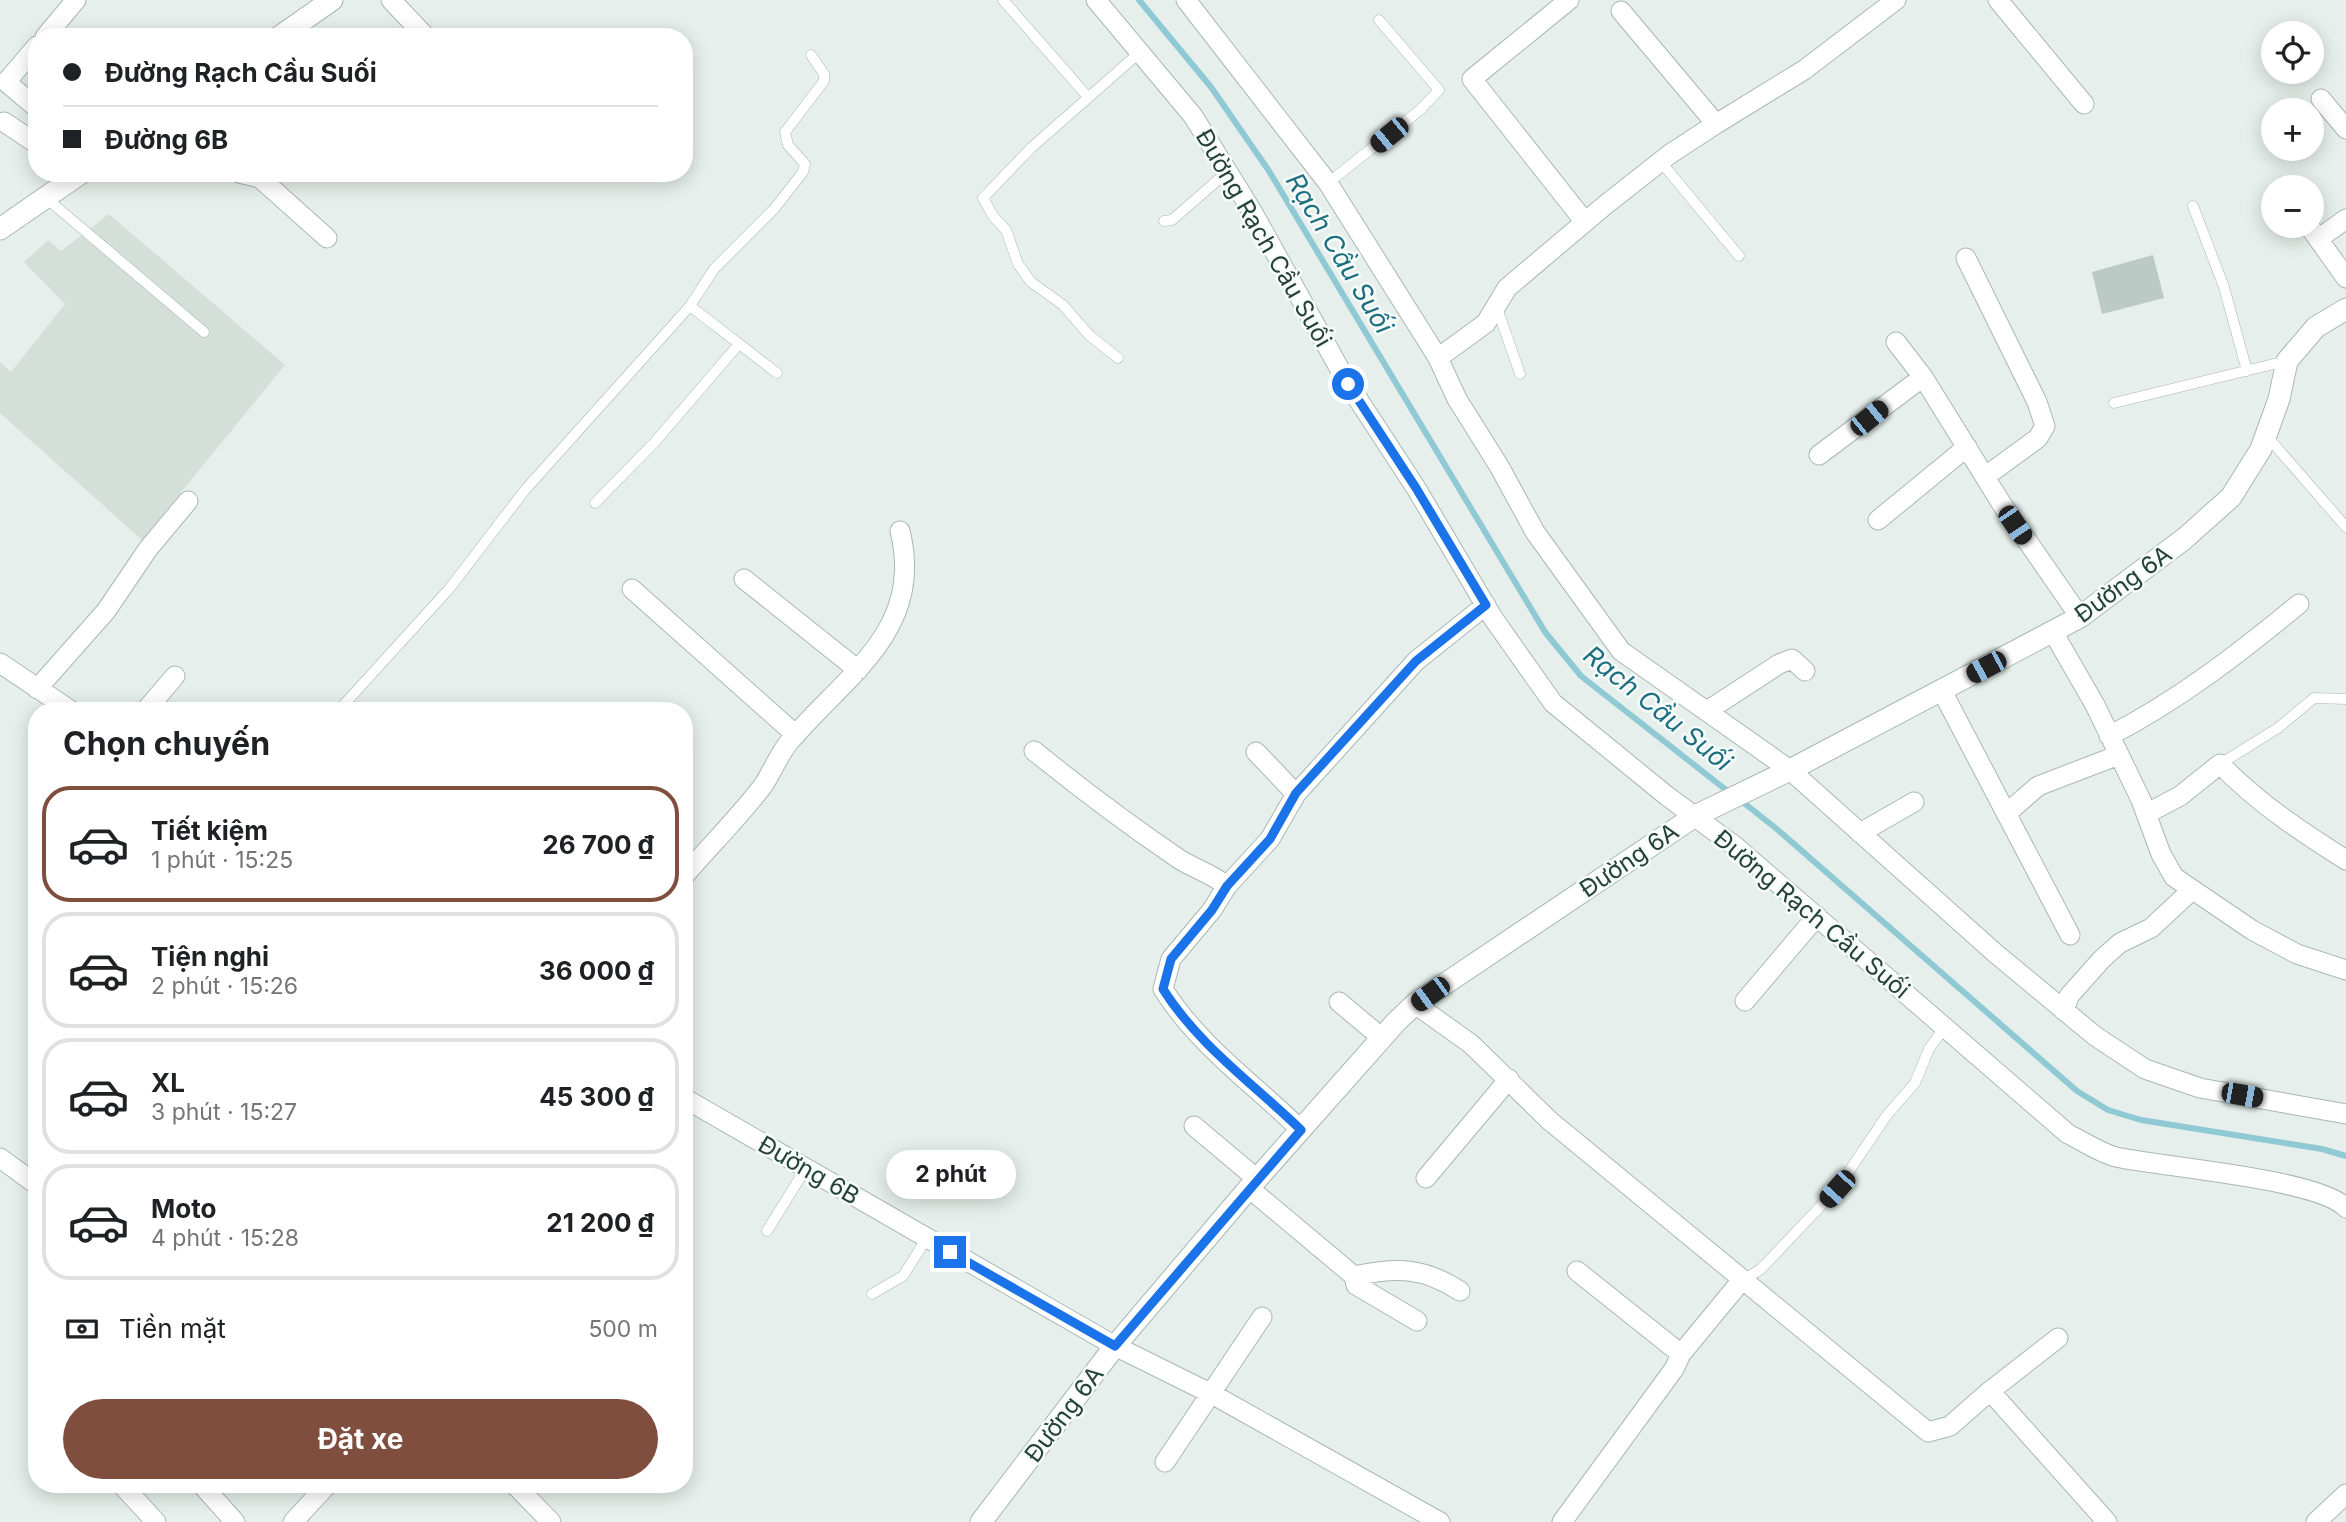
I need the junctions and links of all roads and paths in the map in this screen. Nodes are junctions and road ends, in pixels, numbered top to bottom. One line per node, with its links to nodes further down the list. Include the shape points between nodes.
1 (76, 0): 12 (street)
2 (332, 0): 13 (street)
3 (391, 0): 14 (street)
4 (1003, 0): 19 (lane)
5 (1096, 0): 15 (street, Đường Rạch Cầu Suối)
6 (1186, 0): 31 (street)
7 (1569, 0): 36 (street, via 1472,79)
8 (1896, 0): 24 (street, via 1804,70)
9 (1998, 0): 22 (street)
10 (1621, 11): 24 (street)
11 (1379, 20): 31 (lane, via 1439,90)
12 (53, 28)
13 (292, 28)
14 (417, 28)
15 (1139, 53): 19 (lane); 28 (street, Đường Rạch Cầu Suối, via 1193,116)
16 (28, 55): 18 (street)
17 (811, 55): 44 (lane, via 824,81 785,132 788,145 805,164 803,172 774,209 714,269)
18 (3, 79): 20 (street)
19 (1088, 97): 50 (lane, via 983,198 1006,230 1018,264 1031,282 1063,305 1089,335)
20 (28, 100)
21 (2324, 103): 25 (street)
22 (2084, 104)
23 (4, 122): 26 (street)
24 (1716, 124): 27 (street)
25 (2346, 129)
26 (28, 138)
27 (1661, 162): 36 (street); 41 (lane)
28 (1227, 172): 35 (lane, via 1172,220); 70 (street, Đường Rạch Cầu Suối, via 1348,384)
29 (66, 182): 32 (street)
30 (264, 182): 39 (street)
31 (1328, 183): 51 (street)
32 (46, 197): 38 (street); 47 (lane)
33 (2193, 206): 53 (lane, via 2224,287)
34 (2346, 219): 37 (street)
35 (1164, 221)
36 (1585, 222): 45 (street, via 1507,288)
37 (2324, 228)
38 (0, 229)
39 (327, 238)
40 (2318, 238): 43 (street)
41 (1739, 256)
42 (1966, 258): 61 (street, via 2045,426 2038,438)
43 (2346, 276)
44 (690, 306): 49 (lane); 82 (lane, via 524,491 449,589)
45 (1497, 308): 51 (street, via 1486,323); 55 (lane)
46 (2346, 309): 52 (street, Đường 6A, via 2316,327)
47 (204, 332)
48 (1896, 342): 56 (street)
49 (739, 344): 54 (lane); 63 (lane)
50 (1118, 358)
51 (1438, 358): 83 (street, via 1535,532 1597,620 1621,651)
52 (2287, 361): 53 (lane); 58 (street, Đường 6A)
53 (2247, 371): 57 (lane)
54 (777, 373)
55 (1520, 373)
56 (1923, 377): 59 (street); 60 (street)
57 (2114, 403)
58 (2266, 435): 65 (lane); 71 (street, Đường 6A, via 2231,497 2184,539)
59 (1967, 447): 61 (street); 64 (street)
60 (1819, 455)
61 (1986, 476): 71 (street)
62 (188, 501): 77 (street, via 106,611)
63 (595, 503)
64 (1878, 520)
65 (2346, 527)
66 (900, 531): 74 (street, via 907,561 895,616 884,640)
67 (744, 579): 74 (street)
68 (632, 589): 84 (street)
69 (2298, 604): 85 (street, via 2221,668)
70 (1486, 605): 91 (street, via 1416,661); 93 (street, Đường Rạch Cầu Suối, via 1553,703)
71 (2080, 617): 72 (street, Đường 6A)
72 (2053, 632): 78 (street, Đường 6A); 85 (street)
73 (0, 663): 77 (street)
74 (858, 670): 84 (street)
75 (1805, 671): 83 (street, via 1792,659 1779,664)
76 (175, 676): 81 (street)
77 (37, 689): 80 (street)
78 (1942, 691): 90 (street, Đường 6A); 94 (street)
79 (2346, 699): 89 (lane, via 2314,698 2278,728)
80 (57, 702)
81 (153, 702)
82 (346, 702)
83 (1707, 711): 90 (street)
84 (796, 735): 98 (street, via 764,785)
85 (2109, 736): 88 (street)
86 (1034, 751): 99 (street, via 1107,810)
87 (1256, 752): 91 (street)
88 (2119, 755): 94 (street, via 2038,786); 95 (street)
89 (2220, 764): 95 (street, via 2180,796); 97 (street, via 2247,792)
90 (1786, 772): 93 (street, Đường 6A); 96 (street)
91 (1296, 793): 99 (street, via 1270,839)
92 (1914, 802): 96 (street)
93 (1700, 814): 101 (street, Đường Rạch Cầu Suối); 106 (street, Đường 6A)
94 (2006, 814): 102 (street)
95 (2146, 814): 100 (street, via 2174,877)
96 (1860, 833): 107 (street)
97 (2345, 856)
98 (693, 866)
99 (1227, 886): 114 (street, via 1171,959 1163,989 1204,1041)
100 (2192, 890): 103 (street, via 2297,954); 107 (street, via 2151,928 2120,943 2102,959 2070,996)
101 (1817, 916): 104 (street); 108 (street, Đường Rạch Cầu Suối)
102 (2070, 935)
103 (2346, 970)
104 (1745, 1001)
105 (1339, 1002): 109 (street)
106 (1415, 1004): 109 (street, Đường 6A); 110 (street, via 1471,1044)
107 (2064, 1011): 112 (street, via 2145,1069 2200,1088)
108 (1944, 1028): 120 (street, Đường Rạch Cầu Suối, via 2068,1134 2114,1157 2301,1189); 125 (lane, via 1915,1083 1837,1189 1761,1269)
109 (1382, 1038): 114 (street, Đường 6A)
110 (1509, 1079): 118 (street); 125 (street, via 1550,1121)
111 (693, 1103): 116 (street, Đường 6B)
112 (2346, 1114)
113 (1194, 1126): 119 (street)
114 (1301, 1130): 119 (street, Đường 6A)
115 (0, 1158): 117 (street)
116 (806, 1168): 121 (lane); 122 (street, Đường 6B)
117 (28, 1178)
118 (1426, 1178)
119 (1253, 1183): 124 (street); 131 (street, Đường 6A)
120 (2346, 1208)
121 (767, 1231)
122 (927, 1238): 127 (lane, via 903,1276); 131 (street, Đường 6B)
123 (1577, 1271): 132 (street)
124 (1354, 1276): 126 (street, via 1400,1269 1438,1276); 129 (street, via 1356,1285)
125 (1742, 1280): 132 (street); 133 (street, via 1928,1432 1950,1426)
126 (1460, 1291)
127 (872, 1294)
128 (1262, 1317): 134 (street)
129 (1417, 1321)
130 (2059, 1338): 133 (street)
131 (1115, 1346): 134 (street, Đường 6B); 145 (street, Đường 6A)
132 (1681, 1354): 147 (street)
133 (1990, 1391): 148 (street)
134 (1212, 1394): 135 (street); 146 (street, Đường 6B)
135 (1165, 1462)
136 (129, 1493): 141 (street)
137 (209, 1493): 142 (street)
138 (320, 1493): 143 (street)
139 (523, 1493): 144 (street)
140 (2346, 1494): 149 (street)
141 (156, 1522)
142 (236, 1522)
143 (293, 1522)
144 (551, 1522)
145 (981, 1522)
146 (1440, 1522)
147 (1562, 1522)
148 (2107, 1522)
149 (2316, 1522)

